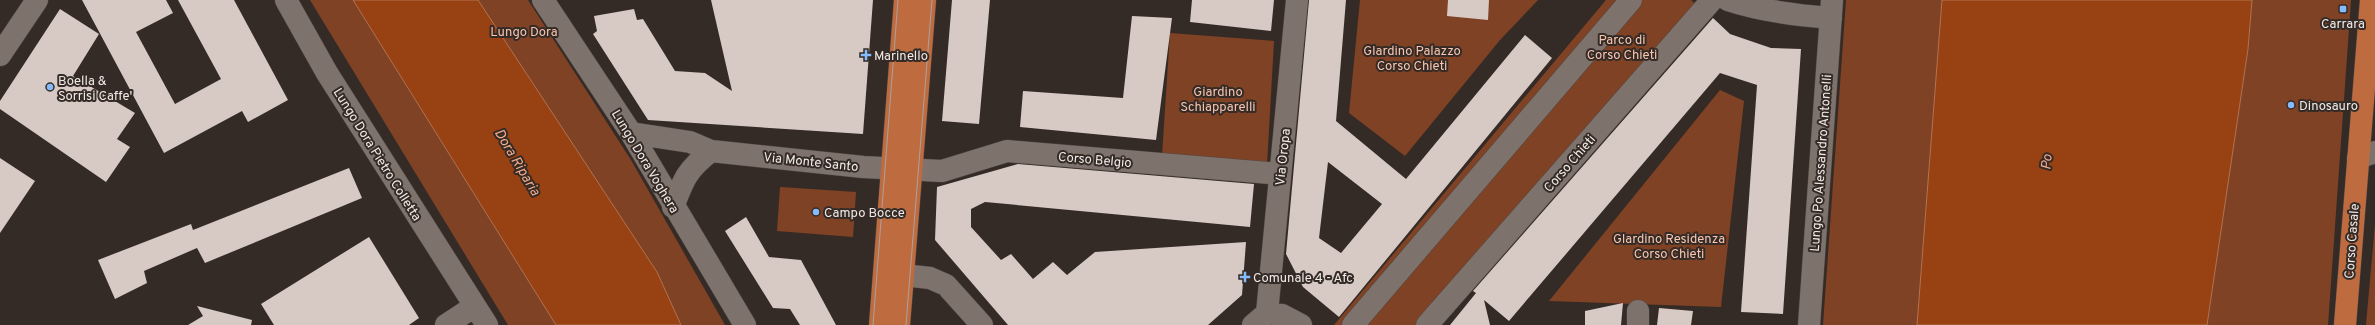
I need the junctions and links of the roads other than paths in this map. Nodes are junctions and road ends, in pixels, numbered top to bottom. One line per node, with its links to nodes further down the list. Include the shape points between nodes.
1 (37, 0): 12 (street)
2 (286, 0): 20 (street, Lungo Dora Pietro Colletta, via 327,73)
3 (543, 0): 13 (street, Lungo Dora Voghera)
4 (905, 0): 16 (main road)
5 (925, 0): 16 (main road)
6 (1297, 0): 17 (street, Via Oropa)
7 (1631, 0): 29 (street)
8 (1712, 0): 30 (street, Corso Chieti)
9 (1728, 0): 11 (street, via 1771,11)
10 (2371, 0): 15 (main road, Corso Casale)
11 (1831, 9): 31 (street, Lungo Po Alessandro Antonelli)
12 (0, 55)
13 (631, 134): 14 (street, Via Monte Santo, via 690,142); 18 (street, Lungo Dora Voghera)
14 (711, 151): 16 (street, Via Monte Santo); 18 (street, via 690,169)
15 (2366, 155): 32 (main road, Corso Casale)
16 (902, 169): 17 (street, Corso Belgio, via 942,171 1007,151); 19 (main road)
17 (1280, 174): 21 (street, Via Oropa)
18 (673, 207): 24 (street, Lungo Dora Voghera)
19 (894, 274): 25 (main road); 26 (main road); 27 (street, via 930,278 946,285)
20 (475, 306): 22 (street); 23 (street, Lungo Dora Pietro Colletta)
21 (1260, 319): 28 (street, via 1282,315)
22 (446, 325)
23 (487, 325)
24 (745, 325)
25 (880, 325)
26 (899, 325)
27 (982, 325)
28 (1300, 325)
29 (1354, 325)
30 (1426, 325)
31 (1809, 325)
32 (2345, 325)

